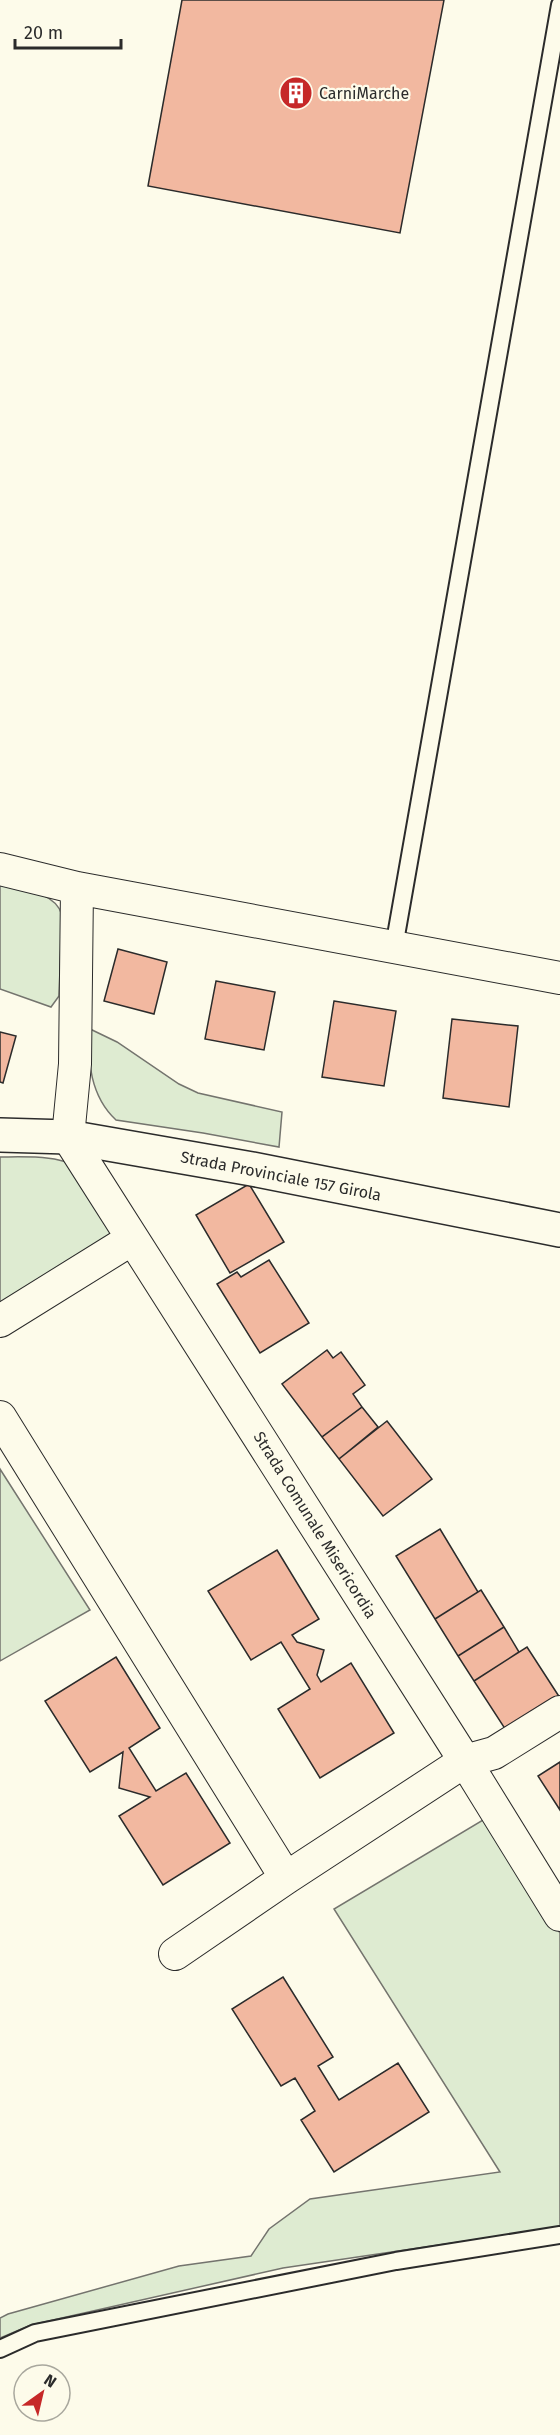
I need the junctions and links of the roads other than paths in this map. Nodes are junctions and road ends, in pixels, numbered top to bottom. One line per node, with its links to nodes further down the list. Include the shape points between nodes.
1 (560, 5): 4 (lane)
2 (0, 869): 3 (street)
3 (77, 888): 4 (street); 7 (street, via 75,1064)
4 (394, 947): 5 (street)
5 (560, 978)
6 (0, 1135): 7 (main road, Strada Provinciale 157 Girola)
7 (69, 1137): 8 (main road, Strada Provinciale 157 Girola); 9 (street, Strada Comunale Misericordia)
8 (560, 1230)
9 (132, 1239): 10 (street); 13 (street, Strada Comunale Misericordia)
10 (0, 1321)
11 (0, 1417): 14 (street)
12 (560, 1712): 13 (street, via 494,1753)
13 (465, 1761): 14 (street); 15 (street, Strada Comunale Misericordia)
14 (285, 1878): 16 (street)
15 (560, 1915)
16 (175, 1954)
17 (560, 2235): 18 (lane, via 396,2261 35,2333)
18 (0, 2349)

